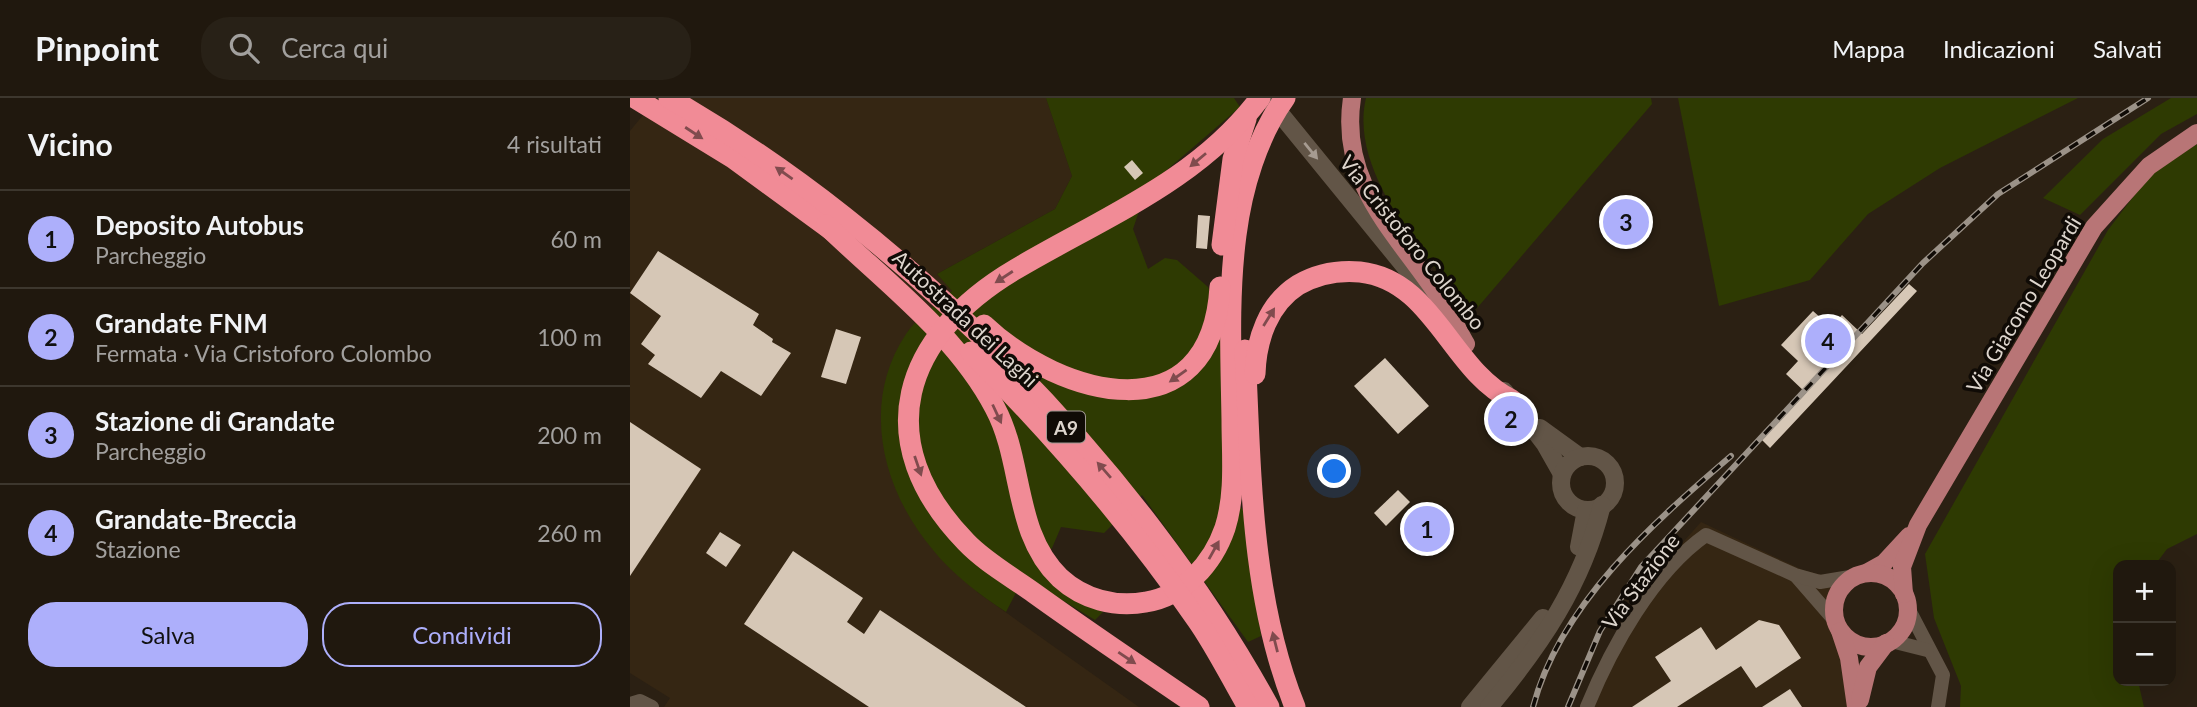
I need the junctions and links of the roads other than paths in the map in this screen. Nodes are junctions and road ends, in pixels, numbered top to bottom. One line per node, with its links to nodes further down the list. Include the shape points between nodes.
1 (635, 98): 9 (highway, Autostrada dei Laghi / A9, one-way to 9)
2 (668, 98): 9 (highway, Autostrada dei Laghi / A9, one-way to 2, via 744,145)
3 (1268, 98): 11 (street, Via Cristoforo Colombo, one-way to 11)
4 (1285, 98): 8 (highway, via 1263,136)
5 (1353, 98): 11 (main road, via 1355,163 1367,196 1440,298)
6 (1254, 106): 10 (highway, one-way to 10, via 1233,159 1226,194 1216,322 1201,355 1186,370 1159,388 1141,392 1092,386); 25 (highway, one-way to 25, via 1205,155 1143,201 1016,269 970,301 932,342 912,384 908,406 908,431 920,473 932,498 967,543)
7 (2197, 133): 17 (main road, Via Giacomo Leopardi, via 2149,166 2094,227)
8 (1243, 196): 10 (highway, one-way to 8, via 1015,463 1034,544 1053,569 1077,590 1118,604 1171,594 1206,564 1231,504 1231,299); 15 (highway)
9 (832, 219): 10 (highway, Autostrada dei Laghi / A9, via 927,309)
10 (973, 342): 21 (highway, Autostrada dei Laghi / A9, via 1052,435 1141,527)
11 (1466, 344): 12 (street, Via Cristoforo Colombo)
12 (1518, 407): 13 (street, Via Cristoforo Colombo); 14 (street, Via Cristoforo Colombo); 15 (highway, one-way to 12, via 1258,490 1255,360 1260,338 1279,301 1305,281 1342,270 1374,274 1405,289 1486,384)
13 (1580, 457): 14 (street); 16 (street, via 1595,457 1612,470 1614,488)
14 (1562, 474): 16 (street, via 1565,498)
15 (1253, 504): 28 (highway, one-way to 15, via 1263,589)
16 (1594, 507): 29 (street, via 1564,586 1535,631); 30 (street, via 1586,561 1572,590 1530,657)
17 (1918, 525): 19 (main road, Via Giacomo Leopardi, via 1884,563); 20 (main road, Via Giacomo Leopardi, via 1902,567)
18 (1795, 575): 19 (street, Via Stazione, via 1820,582); 22 (street, Via Stazione); 31 (street, Via Stazione, via 1706,535 1682,554 1632,620)
19 (1861, 575): 20 (main road, via 1885,575 1896,583); 22 (main road, Via Giacomo Leopardi, via 1838,593 1834,605)
20 (1906, 601): 23 (main road, Via Giacomo Leopardi, via 1903,629); 24 (street)
21 (1206, 617): 26 (highway, Autostrada dei Laghi / A9); 27 (highway, Autostrada dei Laghi / A9)
22 (1838, 627): 23 (main road, via 1865,647); 32 (main road, Via Giacomo Leopardi, via 1849,658)
23 (1889, 642): 24 (street); 32 (main road, Via Giacomo Leopardi, via 1868,667)
24 (1927, 650): 33 (street, via 1943,675)
25 (1199, 707)
26 (1248, 707)
27 (1269, 707)
28 (1295, 707)
29 (1469, 707)
30 (1489, 707)
31 (1587, 707)
32 (1857, 707)
33 (1938, 707)

